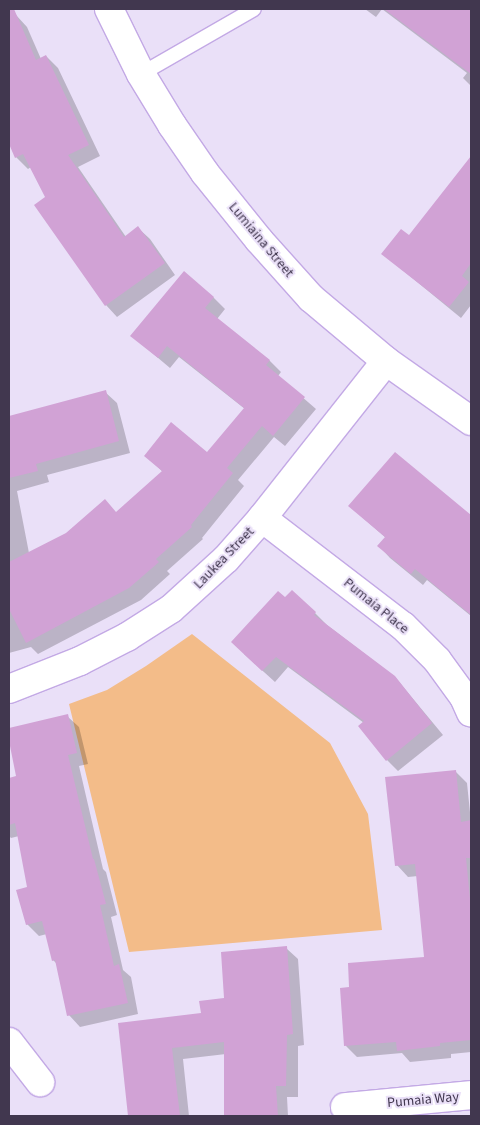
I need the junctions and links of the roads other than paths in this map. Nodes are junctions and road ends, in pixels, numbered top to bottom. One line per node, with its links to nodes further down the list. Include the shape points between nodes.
1 (109, 9): 3 (street, Lumiaina Street)
2 (254, 9): 3 (lane)
3 (141, 74): 4 (street, Lumiaina Street, via 205,173 259,240 311,298)
4 (386, 361): 5 (street, Lumiaina Street); 6 (street, Laukea Street)
5 (471, 420)
6 (262, 518): 7 (street, Laukea Street, via 226,559 171,609 80,661); 8 (street, Pumaia Place, via 404,626 437,660)
7 (9, 688)
8 (471, 713)
9 (9, 1042): 10 (street)
10 (40, 1082)
11 (471, 1096): 12 (street, Pumaia Way)
12 (344, 1107)

